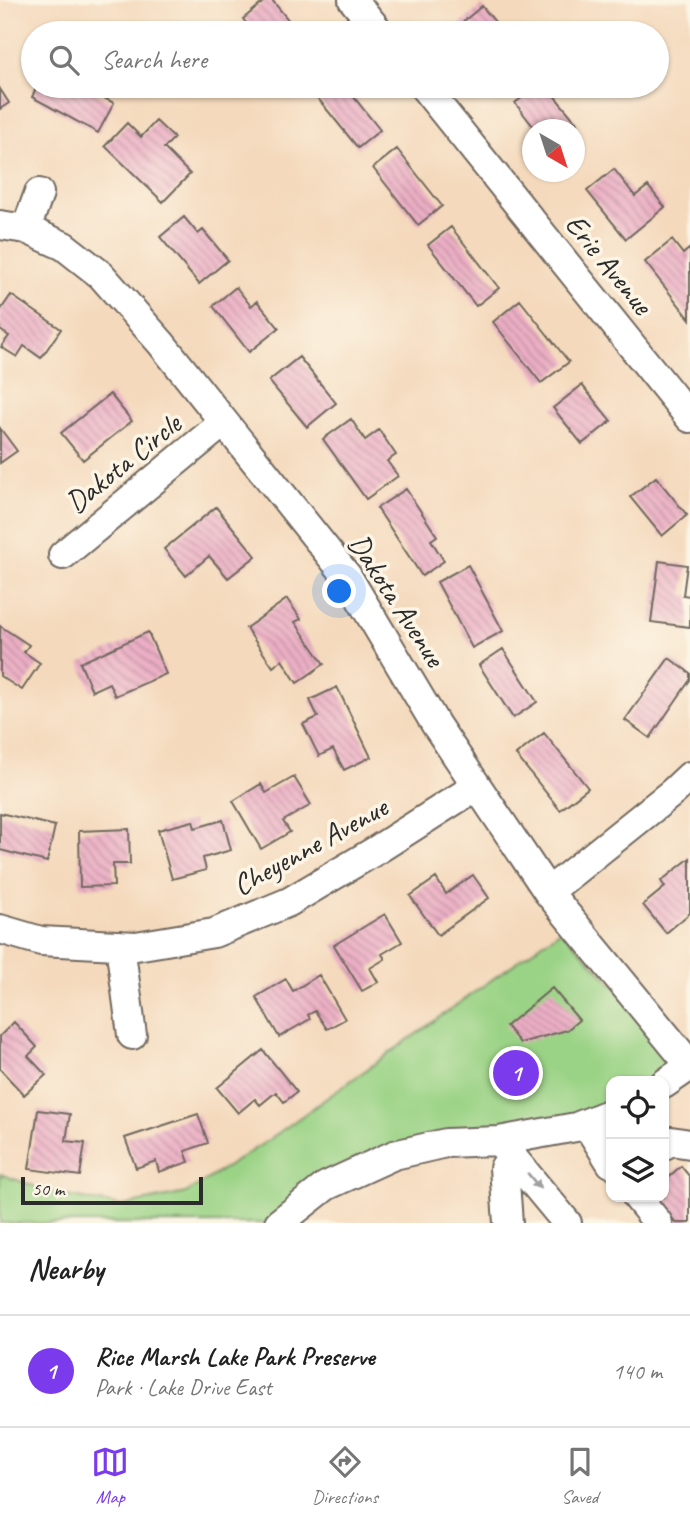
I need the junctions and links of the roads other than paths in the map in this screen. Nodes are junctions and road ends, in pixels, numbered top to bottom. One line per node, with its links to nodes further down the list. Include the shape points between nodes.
1 (353, 0): 2 (street)
2 (370, 21)
3 (433, 98): 6 (street, Erie Avenue)
4 (39, 193): 5 (street)
5 (13, 227): 7 (street, Dakota Avenue, via 64,246 102,275)
6 (690, 418)
7 (224, 422): 8 (street, Dakota Circle); 10 (street, Dakota Avenue, via 347,576)
8 (63, 555)
9 (690, 776): 11 (street)
10 (477, 786): 11 (street, Dakota Avenue); 13 (street, Cheyenne Avenue, via 289,902 214,933)
11 (548, 892): 15 (street, Dakota Avenue)
12 (0, 929): 13 (street, Cheyenne Avenue, via 41,942)
13 (120, 945): 14 (street)
14 (132, 1035)
15 (690, 1065): 16 (street)
16 (669, 1080)
17 (598, 1118): 20 (street); 21 (street)
18 (669, 1142): 19 (street)
19 (690, 1144)
20 (606, 1146)
21 (506, 1148): 23 (street, via 446,1143 394,1155 326,1186); 24 (street); 25 (street, one-way to 25)
22 (641, 1202): 26 (street)
23 (279, 1223)
24 (508, 1223)
25 (567, 1223)
26 (658, 1223)

